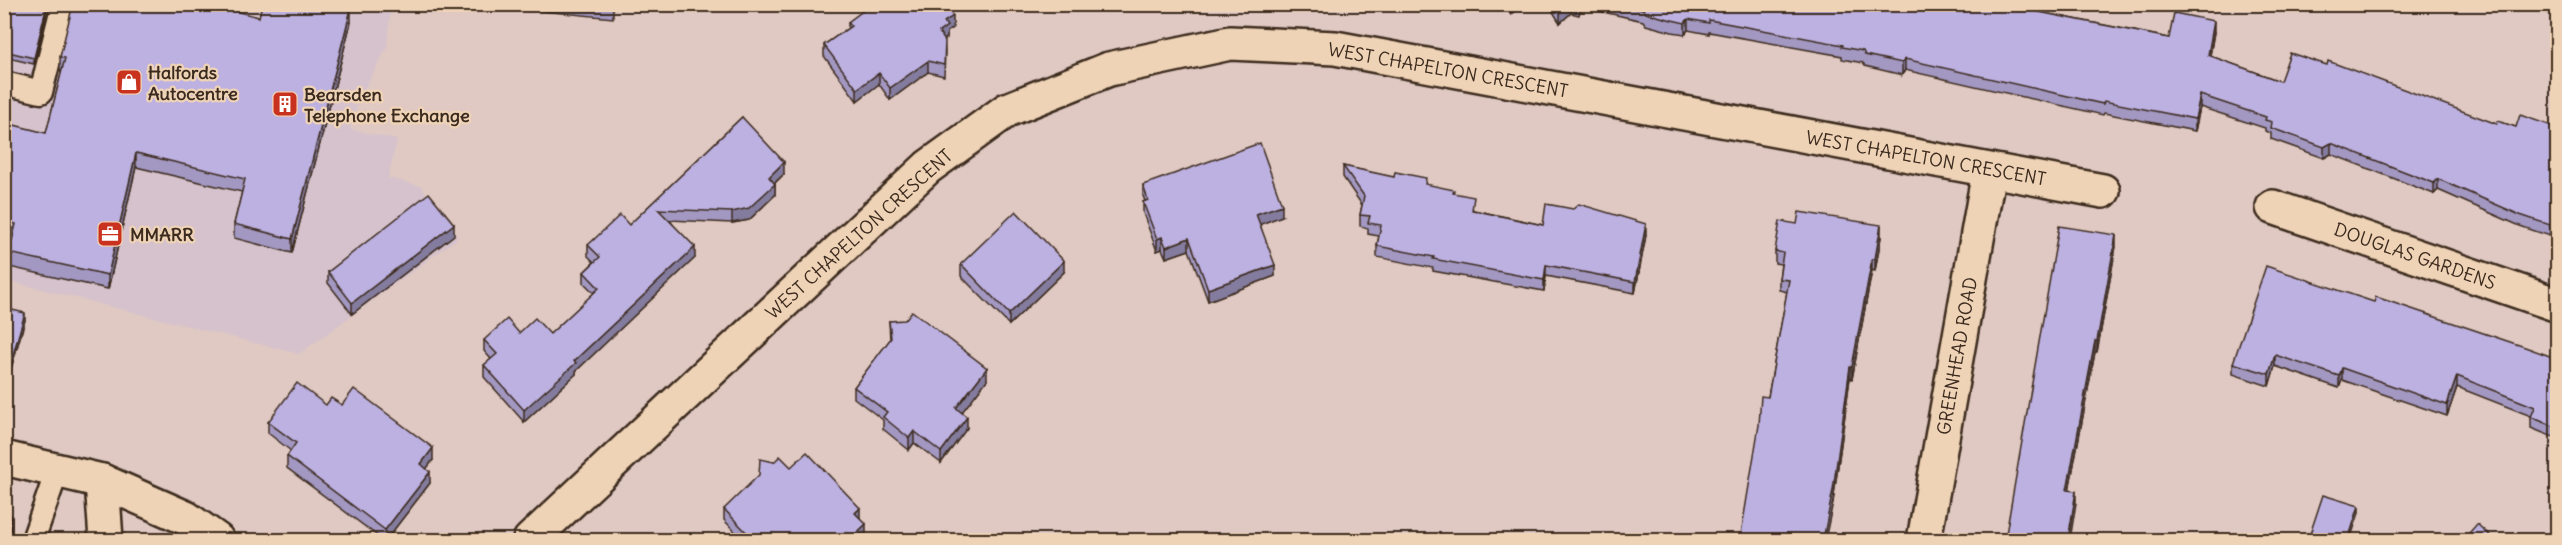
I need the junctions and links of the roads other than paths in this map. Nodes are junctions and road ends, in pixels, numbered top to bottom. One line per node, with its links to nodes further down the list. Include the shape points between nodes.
1 (63, 4): 2 (lane, via 41,92)
2 (4, 83)
3 (1989, 171): 4 (street, WEST CHAPELTON CRESCENT); 13 (street, WEST CHAPELTON CRESCENT, via 1335,48 1230,43 1109,69 1007,110 928,167); 14 (street, GREENHEAD ROAD)
4 (2103, 190)
5 (2273, 207): 6 (street, DOUGLAS GARDENS)
6 (2558, 305)
7 (4, 458): 8 (street)
8 (57, 471): 9 (street); 10 (lane)
9 (102, 481): 11 (street); 12 (street, via 186,518)
10 (33, 540)
11 (105, 540)
12 (217, 540)
13 (530, 540)
14 (1924, 540)

